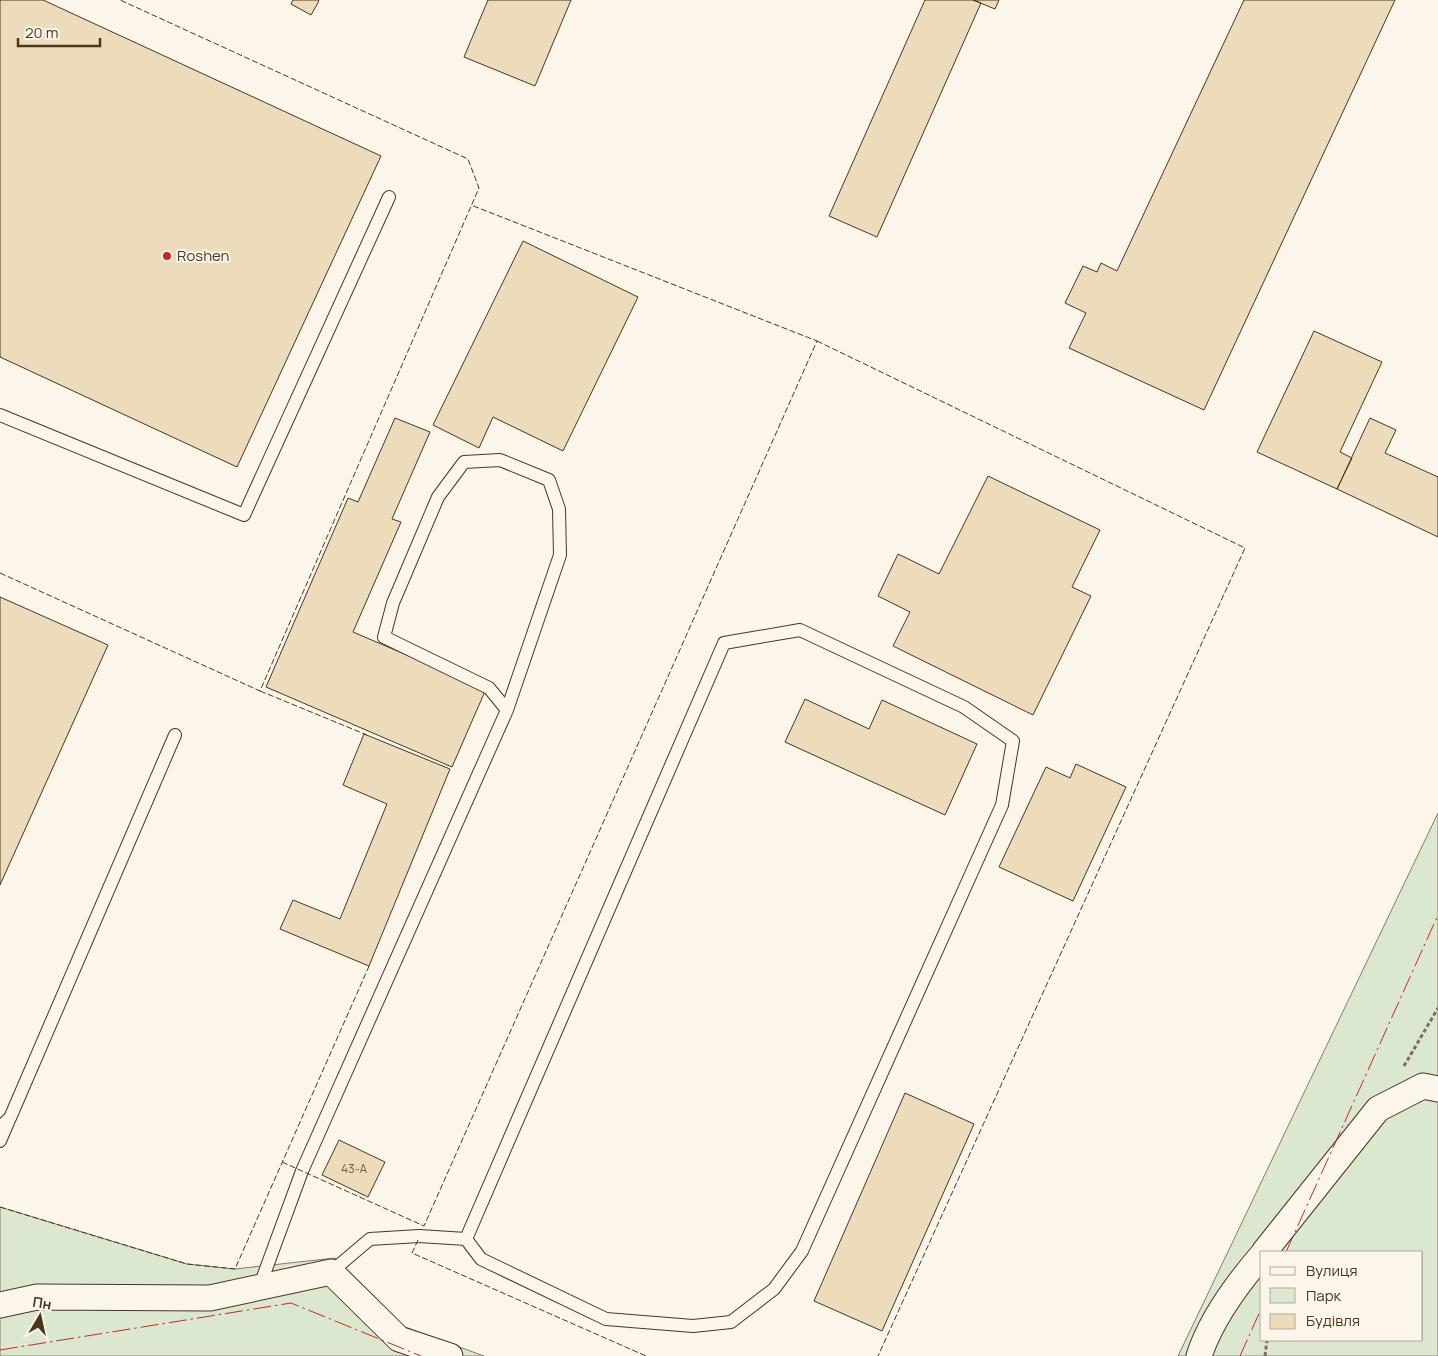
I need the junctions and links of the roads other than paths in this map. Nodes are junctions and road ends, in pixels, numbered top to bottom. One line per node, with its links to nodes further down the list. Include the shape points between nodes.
1 (390, 197): 2 (lane, via 244,515)
2 (0, 415)
3 (507, 710): 3 (lane, via 560,554 559,509 549,480 500,460 464,462 438,497 393,603 384,637 489,688); 13 (lane, via 302,1171)
4 (176, 735): 6 (lane)
5 (1438, 1089): 10 (street, via 1423,1086 1378,1109)
6 (10, 1118): 7 (lane); 8 (lane)
7 (0, 1127)
8 (0, 1141)
9 (466, 1239): 9 (lane, via 724,643 800,630 964,707 1013,742 1002,805 802,1251 774,1289 731,1322 693,1326 606,1319 481,1259); 12 (lane, via 419,1236 370,1239)
10 (1265, 1251)
11 (1260, 1258): 16 (street, via 1205,1337)
12 (330, 1272): 13 (street); 15 (street, via 399,1339)
13 (259, 1288): 14 (street, via 210,1298 37,1297)
14 (0, 1305)
15 (450, 1356)
16 (1199, 1356)

